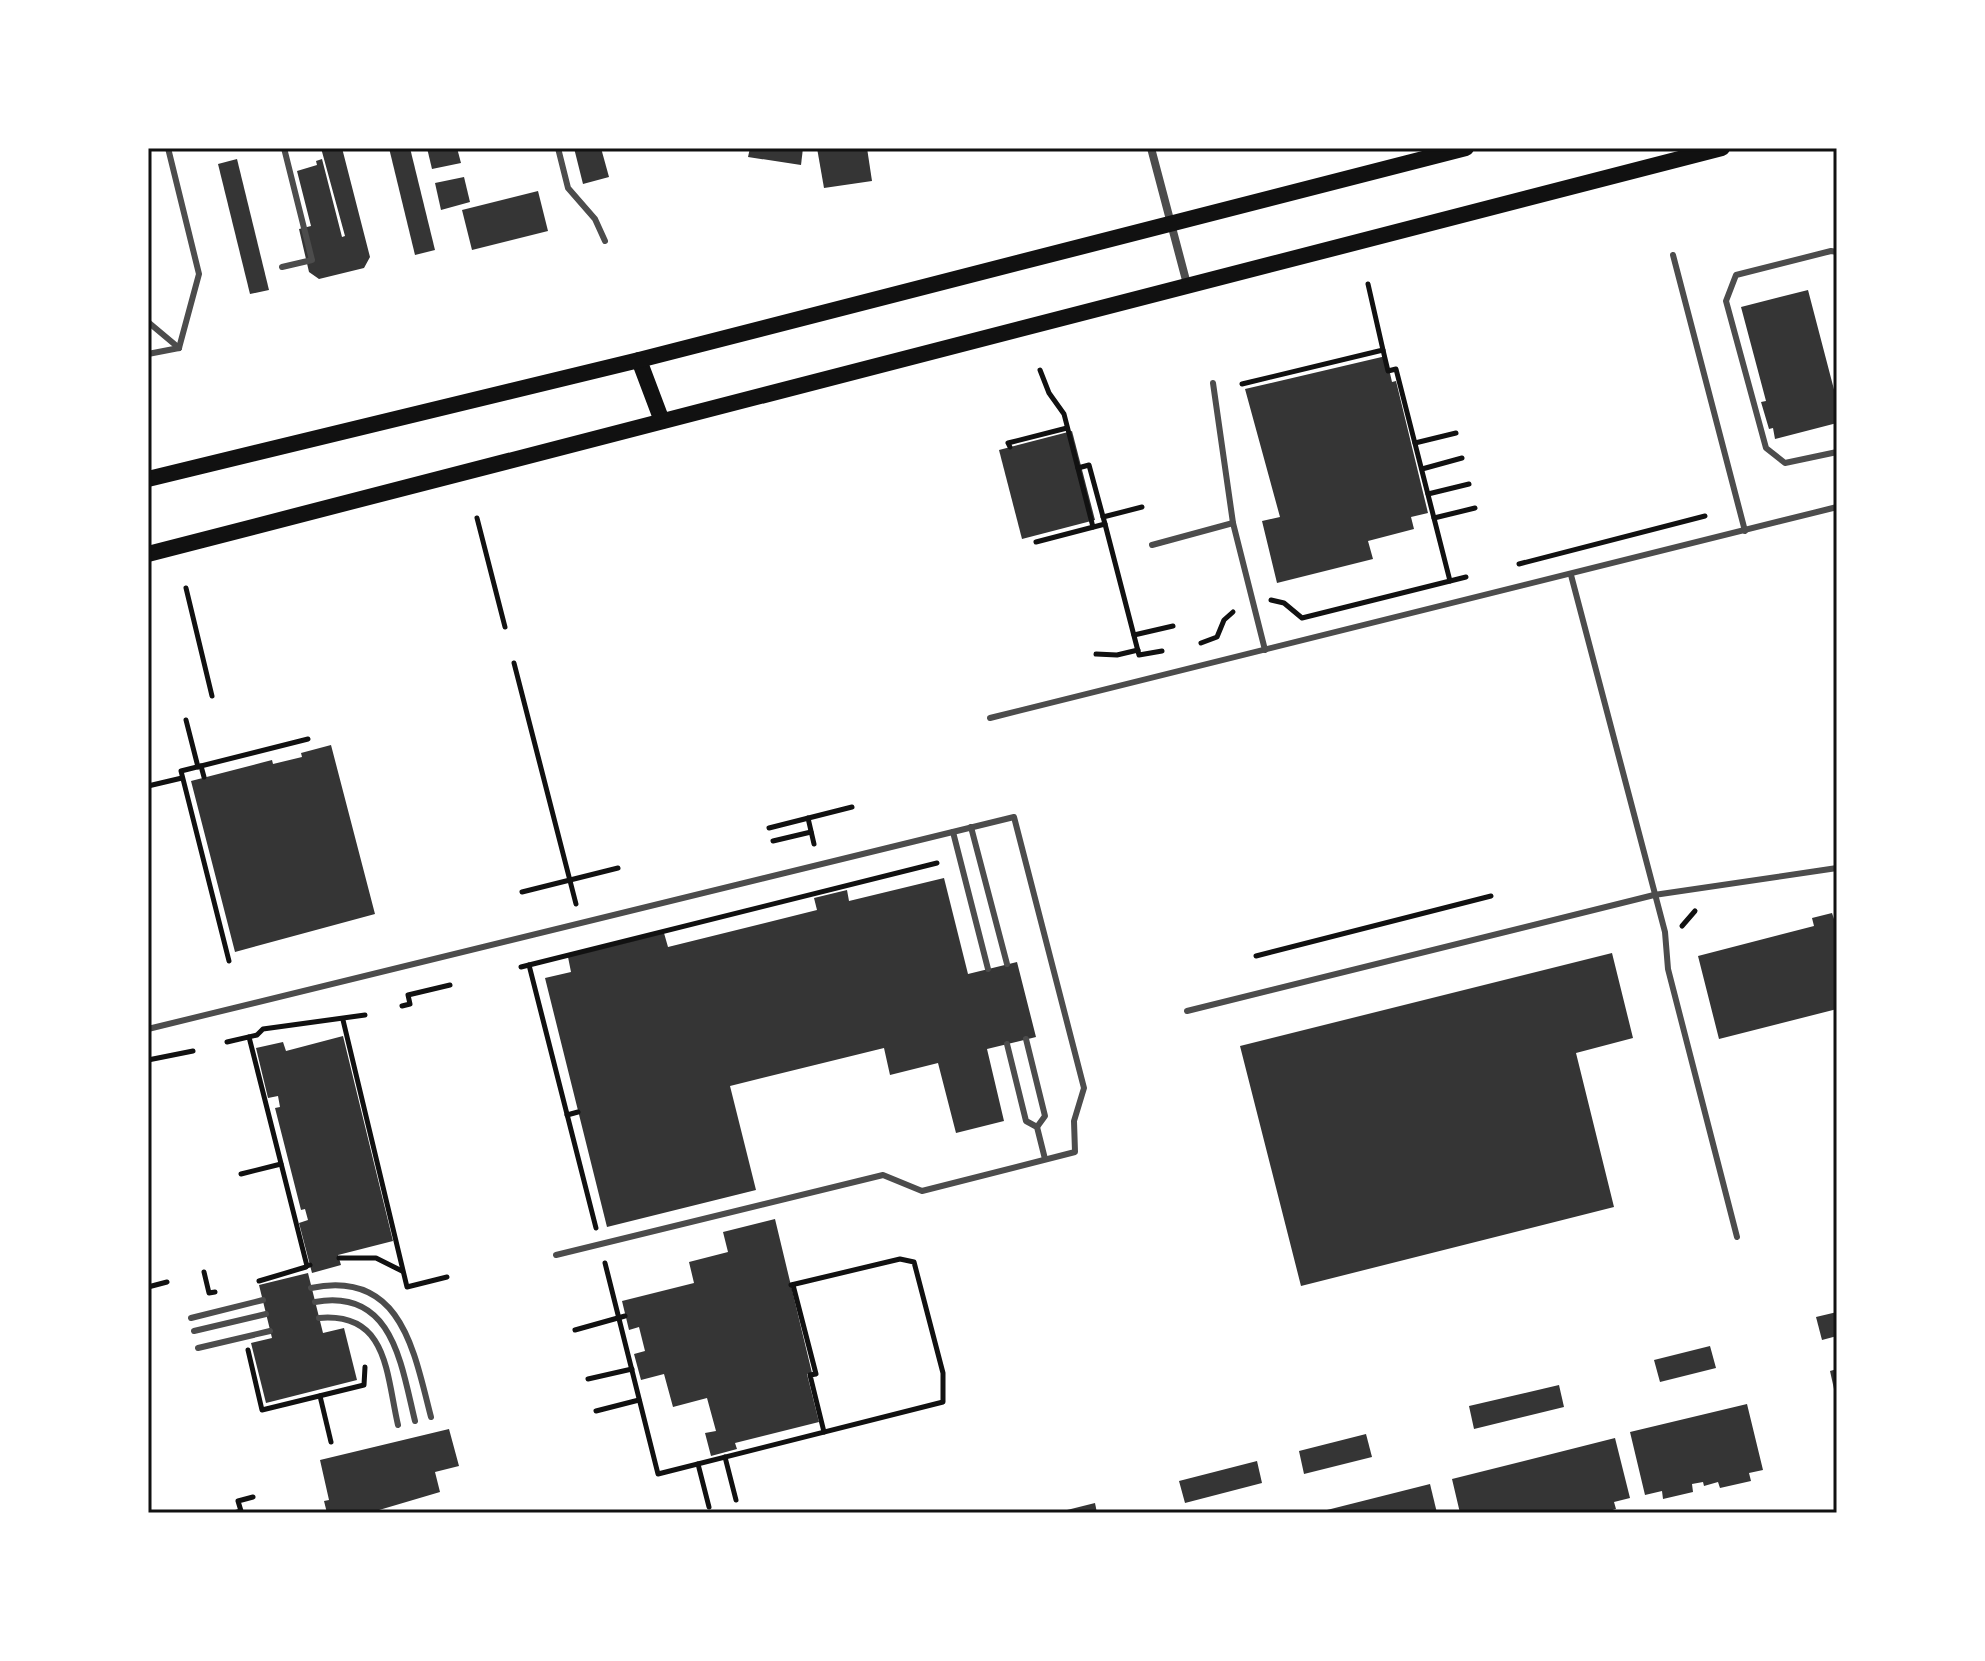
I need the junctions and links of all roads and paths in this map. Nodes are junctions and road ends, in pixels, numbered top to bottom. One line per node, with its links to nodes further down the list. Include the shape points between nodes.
1 (168, 148): 15 (lane, via 199,274)
2 (284, 148): 11 (lane, via 312,260)
3 (558, 148): 8 (lane, via 568,188 595,219)
4 (1151, 148): 7 (street)
5 (1466, 148): 7 (main road)
6 (1722, 148): 12 (main road)
7 (1171, 224): 12 (street); 18 (main road)
8 (605, 241)
9 (1837, 252): 27 (lane, via 1736,275 1726,301 1766,448 1785,463)
10 (1673, 255): 43 (lane)
11 (282, 267)
12 (1187, 284): 22 (main road)
13 (1368, 284): 16 (path)
14 (148, 322): 15 (lane)
15 (179, 348): 17 (lane)
16 (1383, 350): 21 (path); 25 (path, via 1388,371 1396,369)
17 (148, 354)
18 (639, 360): 22 (main road); 31 (main road)
19 (1040, 370): 23 (path)
20 (1213, 383): 41 (lane)
21 (1242, 384)
22 (662, 421): 46 (main road)
23 (1067, 428): 26 (path, via 1008,443); 29 (path)
24 (1456, 433): 25 (path)
25 (1415, 443): 30 (path)
26 (1010, 447)
27 (1837, 452)
28 (1462, 458): 30 (path)
29 (1078, 468): 40 (path, via 1089,465); 42 (path)
30 (1422, 469): 33 (path)
31 (148, 479)
32 (1469, 484): 33 (path)
33 (1428, 494): 39 (path)
34 (1142, 507): 40 (path)
35 (1837, 507): 43 (lane)
36 (1475, 508): 39 (path)
37 (1705, 516): 47 (path)
38 (477, 518): 55 (path)
39 (1434, 518): 50 (path)
40 (1104, 520): 42 (path); 56 (path)
41 (1233, 523): 45 (lane); 59 (lane)
42 (1093, 527): 44 (path)
43 (1745, 531): 48 (lane)
44 (1036, 542)
45 (1152, 545)
46 (148, 554)
47 (1519, 564)
48 (1571, 575): 59 (lane); 84 (lane)
49 (1466, 577): 50 (path)
50 (1450, 581): 52 (path, via 1302,618)
51 (186, 588): 63 (path)
52 (1271, 600)
53 (1233, 612): 57 (path, via 1217,637)
54 (1173, 626): 56 (path)
55 (505, 627)
56 (1134, 635): 58 (path)
57 (1201, 643)
58 (1138, 650): 60 (path, via 1139,655); 61 (path)
59 (1265, 650): 64 (lane)
60 (1162, 651)
61 (1096, 654)
62 (514, 663): 82 (path)
63 (212, 696)
64 (990, 718)
65 (186, 720): 67 (path)
66 (308, 739): 67 (path)
67 (200, 766): 68 (path); 69 (path, via 181,771)
68 (204, 777)
69 (182, 778): 70 (path); 90 (path, via 189,789)
70 (148, 786)
71 (852, 807): 72 (path)
72 (808, 818): 74 (path); 75 (path)
73 (971, 827): 76 (lane); 91 (lane); 110 (lane, via 1014,817 1084,1088 1074,1121 1075,1152)
74 (769, 828)
75 (811, 832): 77 (path); 78 (path)
76 (953, 832): 94 (lane); 100 (lane)
77 (773, 841)
78 (814, 844)
79 (937, 863): 92 (path)
80 (618, 868): 82 (path)
81 (1837, 868): 84 (lane)
82 (570, 880): 83 (path); 86 (path)
83 (522, 892)
84 (1654, 895): 97 (lane); 114 (lane)
85 (1491, 896): 89 (path)
86 (576, 904)
87 (1695, 911): 88 (path)
88 (1682, 926)
89 (1256, 956)
90 (229, 961)
91 (1007, 964)
92 (529, 965): 93 (path); 108 (path)
93 (521, 967)
94 (988, 969)
95 (450, 985): 96 (path, via 408,995 410,1004)
96 (402, 1006)
97 (1187, 1011)
98 (365, 1015): 99 (path)
99 (343, 1020): 101 (path, via 263,1029); 118 (path)
100 (148, 1029)
101 (249, 1037): 103 (path); 111 (path)
102 (1026, 1039): 109 (lane, via 1045,1116)
103 (227, 1042)
104 (1007, 1044): 109 (lane, via 1026,1121)
105 (193, 1051): 106 (path)
106 (148, 1060)
107 (578, 1112): 108 (path)
108 (567, 1115): 113 (path)
109 (1037, 1127): 110 (lane)
110 (1045, 1159): 115 (lane, via 922,1191 883,1175)
111 (281, 1164): 112 (path); 122 (path, via 308,1266)
112 (241, 1174)
113 (596, 1228)
114 (1737, 1237)
115 (556, 1255)
116 (339, 1258): 118 (path, via 376,1258)
117 (605, 1263): 129 (path)
118 (403, 1271): 120 (path, via 407,1287)
119 (204, 1272): 125 (path, via 209,1293)
120 (447, 1277)
121 (167, 1282): 123 (path)
122 (246, 1284)
123 (148, 1287)
124 (311, 1288): 143 (lane, via 349,1286 374,1295 398,1316 411,1340)
125 (220, 1291)
126 (263, 1300): 130 (lane)
127 (315, 1302): 144 (lane, via 334,1299 376,1316 393,1337)
128 (266, 1314): 133 (lane)
129 (622, 1317): 132 (path); 138 (path)
130 (191, 1318)
131 (319, 1318): 145 (lane, via 340,1316 360,1323 374,1336)
132 (575, 1330)
133 (194, 1331)
134 (270, 1331): 136 (lane)
135 (246, 1345): 140 (path, via 262,1410)
136 (198, 1348)
137 (364, 1361): 140 (path, via 364,1385)
138 (632, 1369): 139 (path); 141 (path)
139 (588, 1379)
140 (320, 1396): 147 (path)
141 (639, 1400): 142 (path); 149 (path, via 658,1474)
142 (596, 1411)
143 (431, 1417)
144 (415, 1421)
145 (398, 1425)
146 (824, 1432): 146 (path, via 943,1402 943,1373 918,1269 908,1258 792,1285 816,1374 810,1375); 148 (path)
147 (331, 1442)
148 (725, 1457): 149 (path); 151 (path)
149 (698, 1464): 152 (path)
150 (253, 1497): 153 (path, via 238,1501 241,1511)
151 (736, 1500)
152 (709, 1507)
153 (234, 1513)

